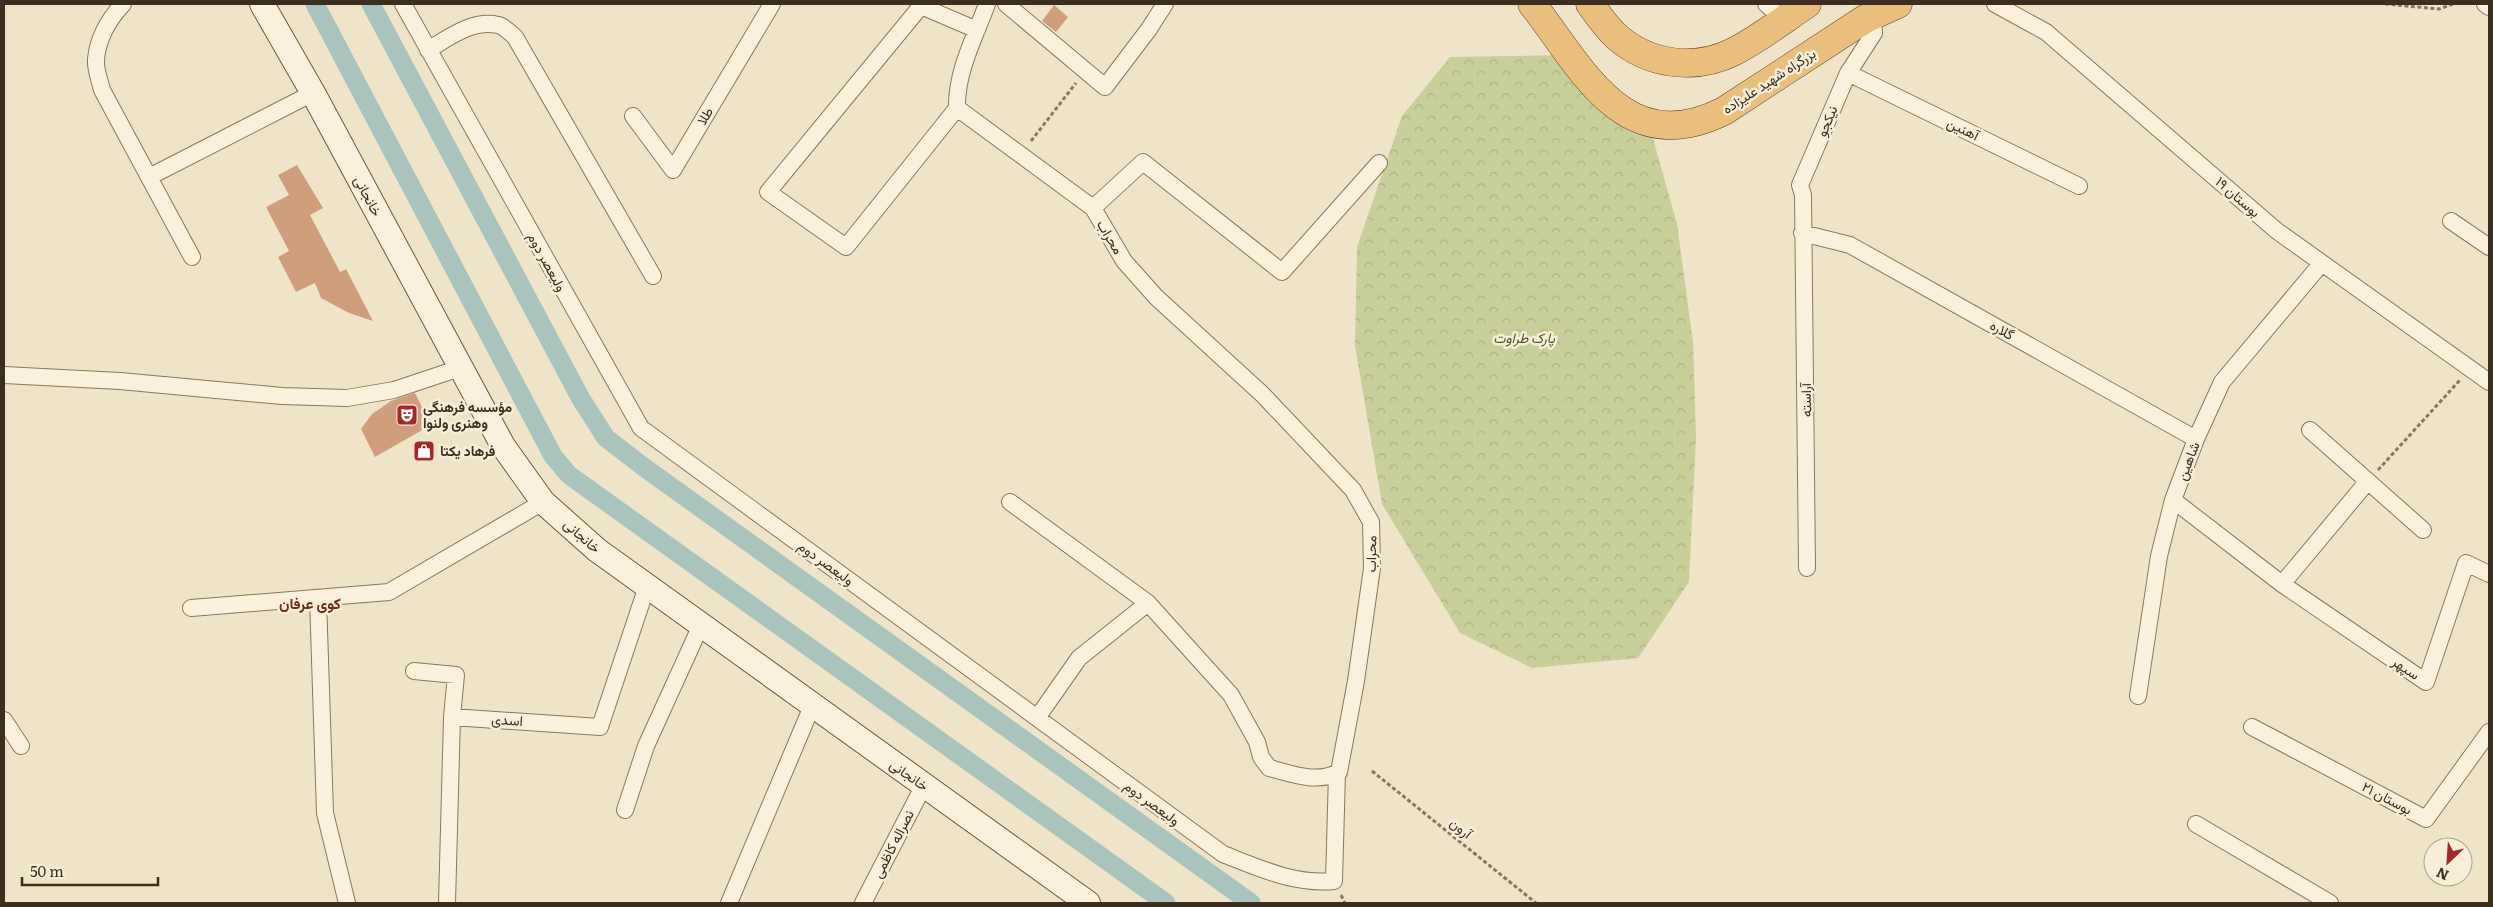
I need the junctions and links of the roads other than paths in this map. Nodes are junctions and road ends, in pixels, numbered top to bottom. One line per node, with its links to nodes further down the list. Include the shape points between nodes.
1 (123, 4): 24 (street, via 113,14 102,36 96,60 102,90)
2 (262, 4): 20 (main road, خانجانی)
3 (403, 4): 18 (street, ولیعصر دوم)
4 (772, 4): 22 (street, طلا, via 673,170)
5 (986, 4): 17 (street)
6 (1006, 4): 7 (street, via 1105,87)
7 (1165, 4)
8 (1532, 4): 16 (highway, بزرگراه شهید علیزاده, via 1605,99 1630,115 1668,124 1692,123 1724,111)
9 (1807, 4): 14 (highway)
10 (1898, 4): 16 (highway, بزرگراه شهید علیزاده)
11 (1994, 4): 31 (street, بوستان ۱۹, via 2046,32 2277,231)
12 (2484, 4): 13 (street)
13 (2489, 7)
14 (1775, 12): 15 (highway, via 1732,52 1709,61 1690,63 1666,62 1642,54 1625,44)
15 (1597, 14)
16 (1869, 16): 19 (street, نیکجو, via 1874,33)
17 (977, 30): 21 (street, via 957,90); 21 (street, via 921,6 768,192 846,247)
18 (428, 50): 32 (street, via 466,28 486,24 500,25 514,37); 55 (street, ولیعصر دوم, via 641,428)
19 (1848, 72): 25 (street, آهنین); 28 (street, نیکجو, via 1800,185 1803,195)
20 (313, 94): 24 (street); 33 (main road, خانجانی)
21 (957, 108): 26 (street, محراب)
22 (633, 116)
23 (1379, 163): 26 (street, via 1282,272 1143,162)
24 (150, 177): 30 (street)
25 (2079, 186)
26 (1092, 208): 60 (street, محراب, via 1124,261 1156,298 1262,394 1352,490 1372,522 1370,577 1356,681)
27 (2451, 221): 29 (street)
28 (1802, 233): 37 (street, گلاره, via 1850,245); 43 (street, آراسته)
29 (2489, 247)
30 (192, 257)
31 (2321, 264): 35 (street, بوستان ۱۹); 37 (street, شاهین, via 2222,382)
32 (653, 276)
33 (460, 368): 34 (street, via 394,390 347,398); 40 (main road, خانجانی, via 503,446)
34 (4, 375)
35 (2489, 382)
36 (2310, 430): 38 (street)
37 (2196, 439): 39 (street, شاهین)
38 (2368, 481): 42 (street); 45 (street)
39 (2173, 500): 45 (street, سپهر); 52 (street, شاهین, via 2159,556)
40 (543, 502): 46 (main road, خانجانی, via 597,550); 47 (street, via 389,592)
41 (1010, 502): 48 (street)
42 (2423, 530)
43 (1807, 568)
44 (2489, 574): 45 (street, سپهر, via 2466,563 2426,682)
45 (2282, 584)
46 (648, 586): 50 (main road, خانجانی); 54 (street, اسدی, via 600,727)
47 (318, 598): 49 (street); 64 (street, via 325,813)
48 (1148, 603): 55 (street, via 1079,658); 60 (street, via 1231,694 1268,768 1326,779)
49 (190, 608)
50 (701, 625): 53 (main road, خانجانی); 62 (street, via 646,746)
51 (414, 671): 54 (street, via 456,675)
52 (2138, 696)
53 (812, 706): 61 (main road, خانجانی); 66 (street)
54 (452, 717): 65 (street)
55 (1037, 718): 60 (street, ولیعصر دوم, via 1223,854 1282,876 1317,882 1334,881)
56 (4, 720): 59 (street)
57 (2252, 727): 58 (street, بوستان ۲۱, via 2426,819)
58 (2489, 732)
59 (21, 746)
60 (1338, 773)
61 (924, 785): 67 (street, نصراله کاظمی); 68 (main road, خانجانی)
62 (625, 810)
63 (2196, 824): 69 (street)
64 (347, 903)
65 (447, 903)
66 (729, 903)
67 (863, 903)
68 (1088, 903)
69 (2330, 903)

